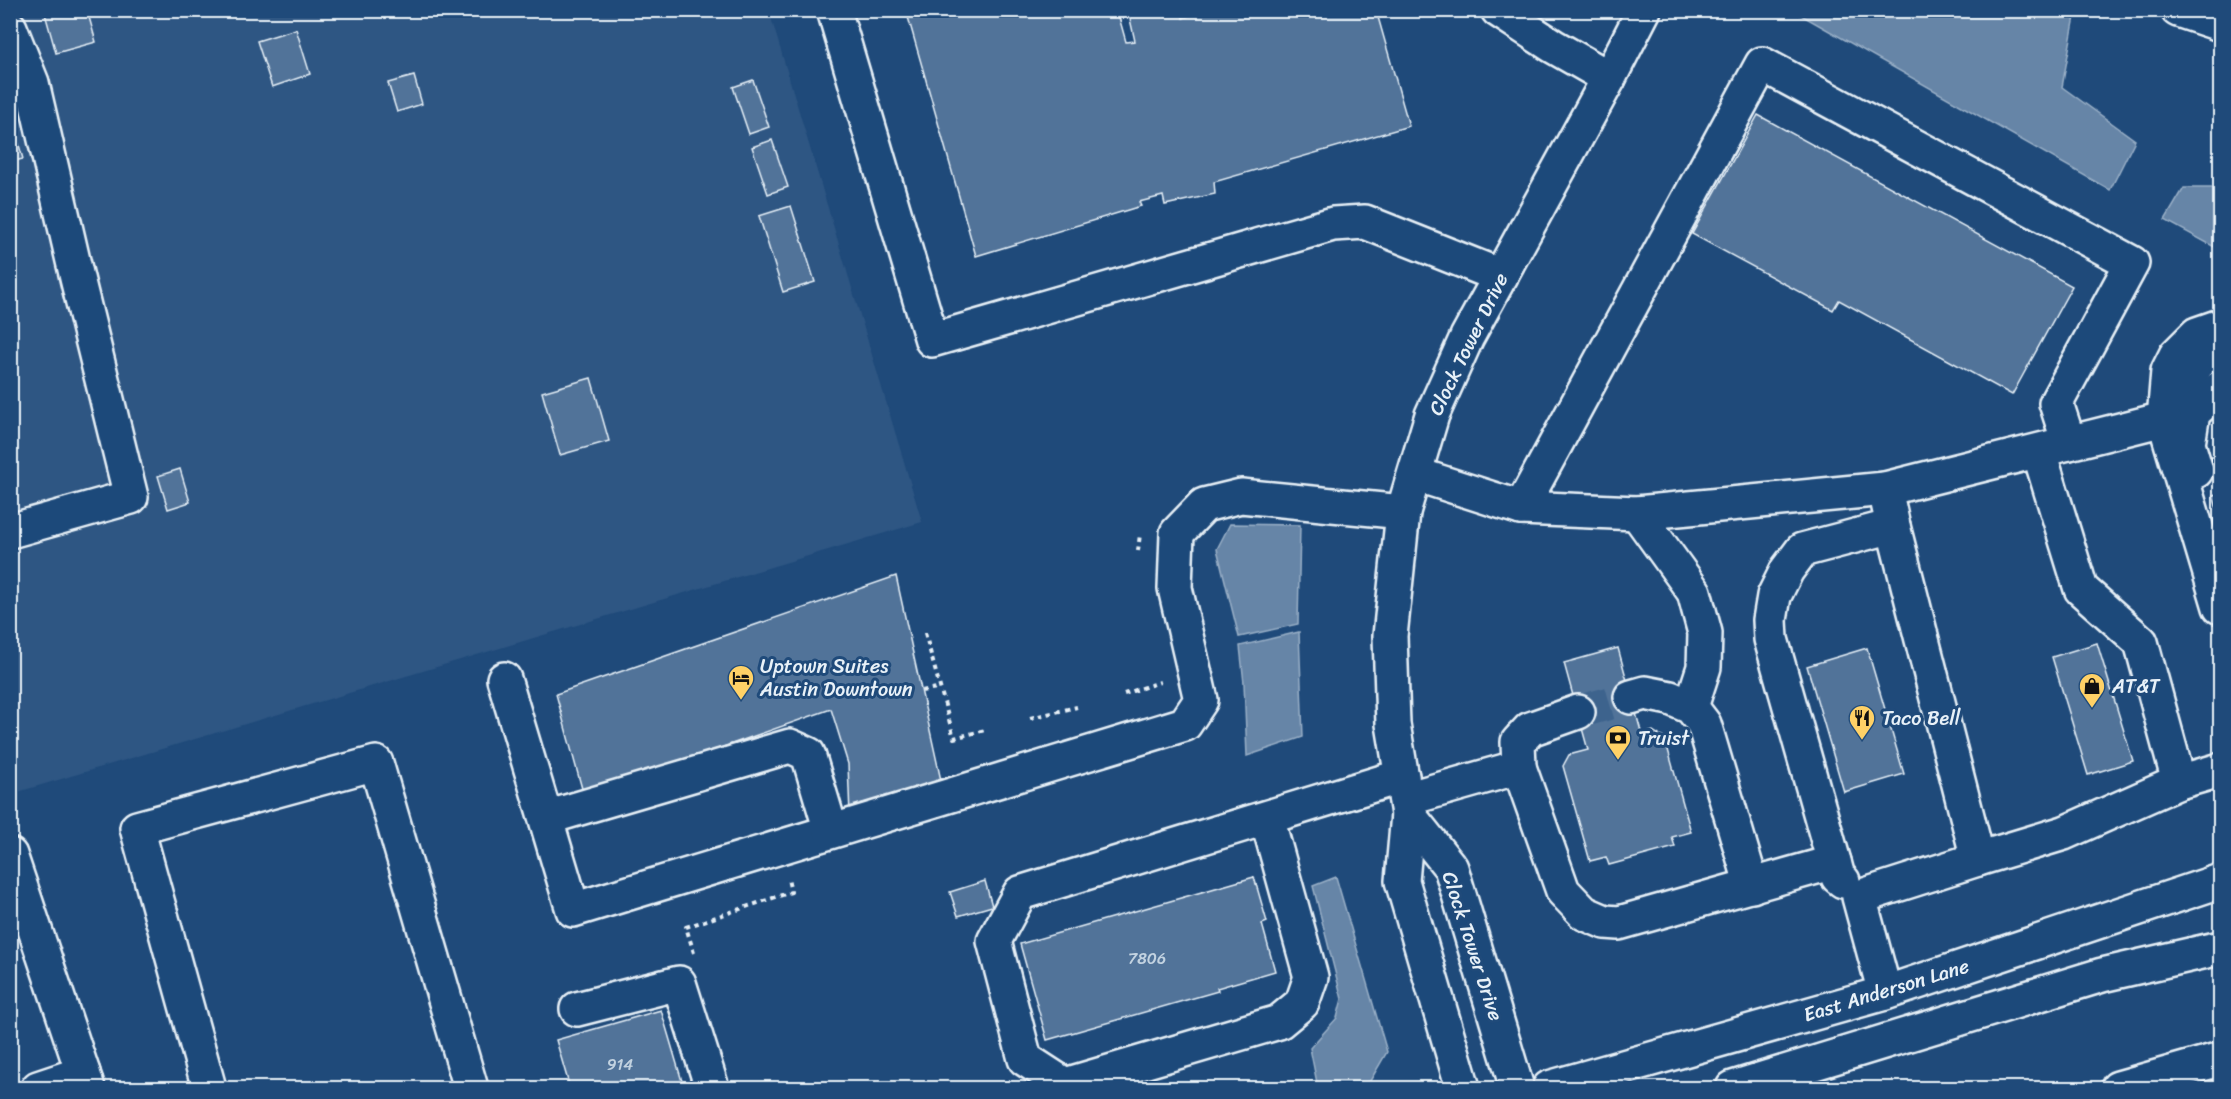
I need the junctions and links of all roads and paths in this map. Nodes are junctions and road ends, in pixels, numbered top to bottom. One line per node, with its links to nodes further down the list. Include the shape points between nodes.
1 (834, 10): 8 (main road, via 932,340 1333,224 1365,222)
2 (1498, 10): 7 (main road)
3 (1644, 10): 7 (main road, Clock Tower Drive)
4 (2178, 10): 5 (main road)
5 (2220, 24)
6 (10, 27): 21 (main road, via 32,83 132,497)
7 (1609, 78): 8 (main road, Clock Tower Drive)
8 (1501, 276): 15 (main road, Clock Tower Drive, via 1467,337 1432,415)
9 (2220, 326): 12 (main road, via 2197,334 2176,355 2168,371)
10 (2220, 349): 13 (main road, via 2200,362 2186,389)
11 (2220, 388): 13 (main road, via 2193,413)
12 (2163, 419): 14 (main road); 23 (main road)
13 (2188, 444): 22 (main road)
14 (2054, 447): 16 (main road); 17 (main road, via 2056,403 2132,263 1762,64); 36 (main road, via 2081,589 2140,642)
15 (1415, 474): 17 (main road); 18 (main road, Clock Tower Drive)
16 (1886, 489): 19 (main road); 20 (main road)
17 (1521, 508): 19 (main road)
18 (1403, 512): 37 (main road, Clock Tower Drive, via 1390,636 1394,724); 40 (main road, via 1241,496 1204,504 1177,533 1175,588 1201,700 1185,724)
19 (1637, 513): 30 (main road, via 1694,592 1705,633 1704,667)
20 (1893, 526): 42 (main road); 43 (main road, via 1802,550 1774,596 1771,639)
21 (10, 531)
22 (2220, 554)
23 (2220, 607)
24 (925, 633): 26 (path)
25 (504, 679): 38 (main road)
26 (941, 687): 27 (path); 33 (path, via 954,738)
27 (922, 691)
28 (1631, 697): 30 (main road, via 1645,693)
29 (1077, 707): 32 (path)
30 (1691, 707): 46 (main road, via 1704,724)
31 (1578, 712): 34 (main road, via 1530,729 1518,742)
32 (1030, 718)
33 (985, 730)
34 (1519, 768): 37 (main road); 46 (main road, via 1563,891 1584,914 1619,923)
35 (2220, 770): 36 (main road)
36 (2179, 782): 42 (main road, via 2064,833)
37 (1406, 796): 39 (main road); 58 (main road, Clock Tower Drive, via 1402,881); 59 (main road, Clock Tower Drive, via 1451,868)
38 (546, 818): 40 (main road, via 790,746 808,754); 40 (main road, via 573,910)
39 (1268, 818): 39 (main road, via 1020,893 994,941 1025,1059 1065,1085 1279,1023 1302,1003 1311,976)
40 (831, 831)
41 (10, 855): 53 (main road)
42 (1978, 859): 47 (main road)
43 (1834, 862): 46 (main road); 47 (main road, via 1838,877)
44 (785, 870): 49 (path, via 792,892 686,927)
45 (2220, 881): 50 (main road, East Anderson Lane)
46 (1752, 886)
47 (1859, 897): 50 (main road)
48 (2220, 949): 61 (main road, via 2102,975); 62 (main road)
49 (696, 959)
50 (1885, 993): 60 (main road, East Anderson Lane)
51 (577, 1009): 57 (main road, via 679,983)
52 (2220, 1059): 63 (main road)
53 (85, 1081): 54 (main road)
54 (38, 1089)
55 (209, 1089): 56 (main road, via 137,828 376,762)
56 (471, 1089)
57 (712, 1089)
58 (1463, 1089)
59 (1517, 1089)
60 (1549, 1089)
61 (1733, 1089)
62 (1808, 1089)
63 (2118, 1089)

